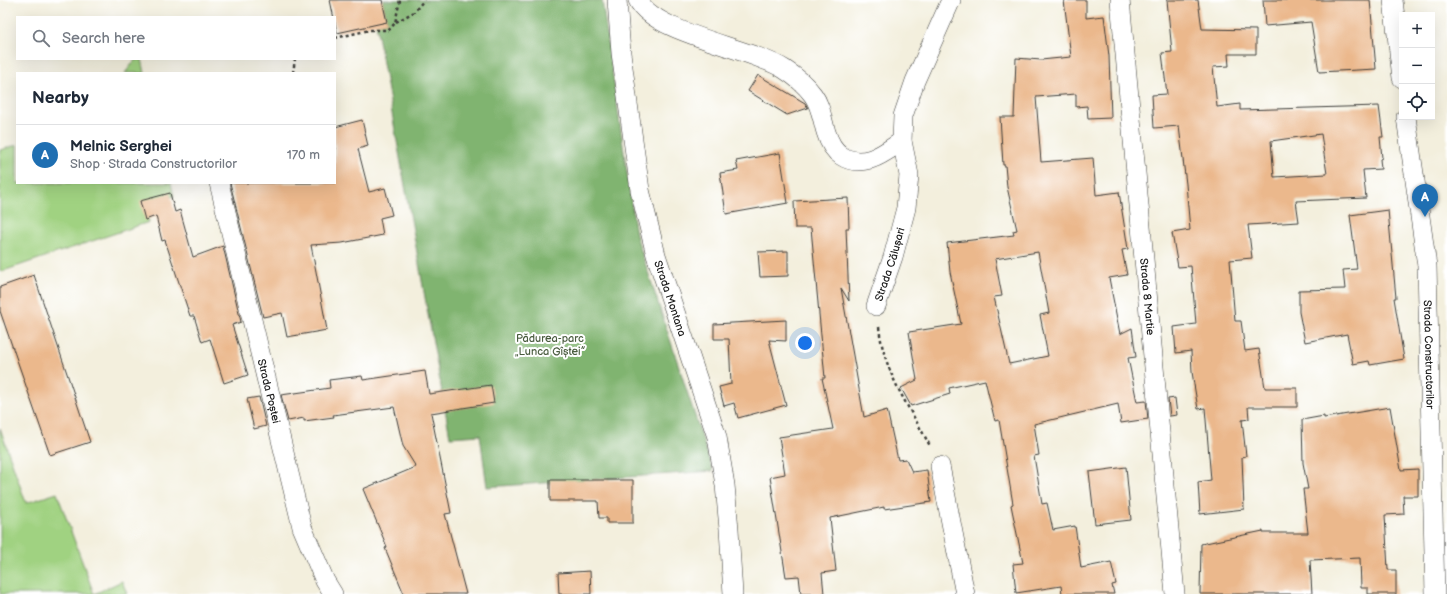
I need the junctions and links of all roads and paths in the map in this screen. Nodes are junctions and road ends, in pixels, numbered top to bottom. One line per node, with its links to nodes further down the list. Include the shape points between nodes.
1 (400, 0): 8 (path)
2 (424, 0): 8 (path, via 414,12)
3 (617, 0): 19 (street, Strada Montana, via 621,53 640,190 656,255 717,438 729,522)
4 (638, 0): 14 (street, via 657,20 782,67 798,78 813,95 822,113 831,147 842,157 855,161 871,159)
5 (951, 0): 14 (street, Strada Călușari, via 914,81 903,116)
6 (1120, 0): 21 (street, Strada 8 Martie)
7 (1393, 0): 10 (street)
8 (395, 23): 9 (path, via 388,30 370,30)
9 (336, 38)
10 (1399, 52)
11 (295, 60): 12 (path)
12 (293, 72)
13 (1406, 120): 22 (street, Strada Constructorilor, via 1427,266)
14 (902, 141): 16 (street, Strada Călușari, via 909,175 906,208)
15 (218, 184): 18 (street, Strada Poștei, via 302,527)
16 (876, 306): 17 (path, Strada Călușari, via 880,342 890,374)
17 (940, 466): 20 (street)
18 (333, 594)
19 (733, 594)
20 (966, 594)
21 (1175, 594)
22 (1435, 594)

